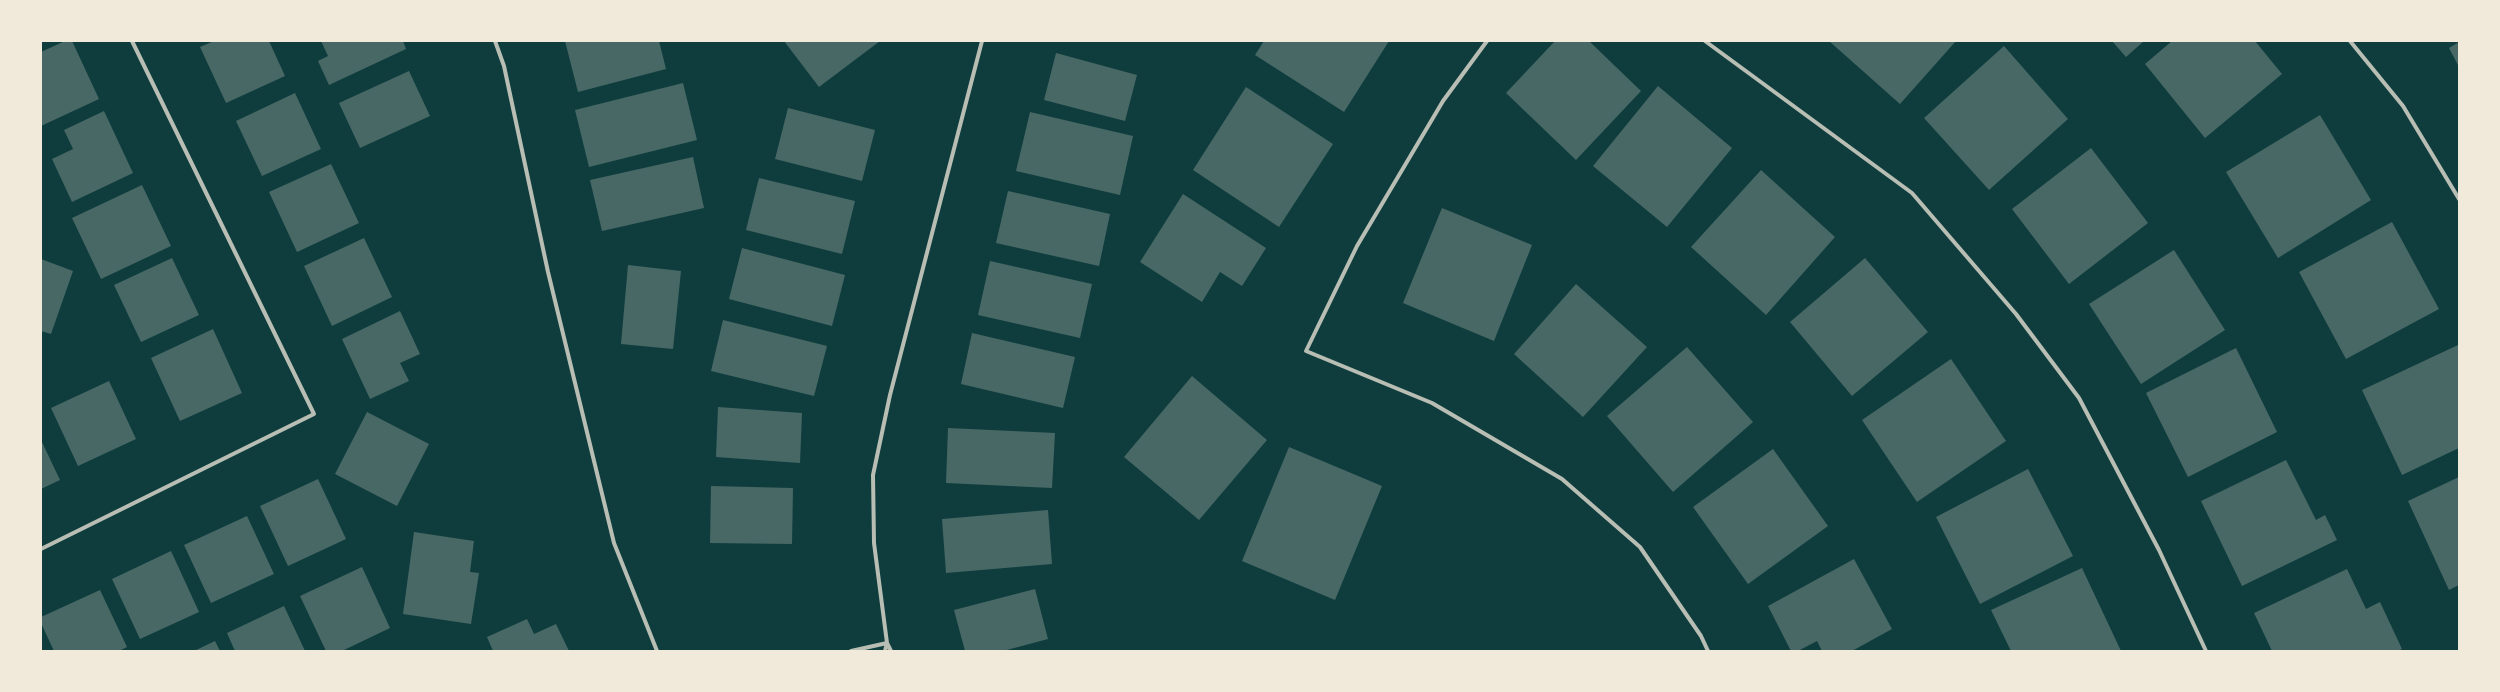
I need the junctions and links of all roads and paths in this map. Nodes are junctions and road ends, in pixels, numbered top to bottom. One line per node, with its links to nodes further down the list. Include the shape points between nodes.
1 (132, 41): 8 (street, via 314,414)
2 (495, 41): 10 (street, via 504,66 548,272 614,543)
3 (982, 41): 9 (street, via 890,395 873,475 874,543)
4 (1486, 41): 14 (street, via 1443,101 1357,246 1306,351 1432,403 1562,479 1640,547 1701,636)
5 (1705, 41): 15 (street, via 1912,193 2016,314 2079,398 2159,550)
6 (2350, 41): 7 (street, via 2403,106)
7 (2459, 198)
8 (41, 549)
9 (887, 643): 11 (street); 12 (street); 13 (street)
10 (657, 651)
11 (851, 651)
12 (885, 651)
13 (891, 651)
14 (1708, 651)
15 (2206, 651)

